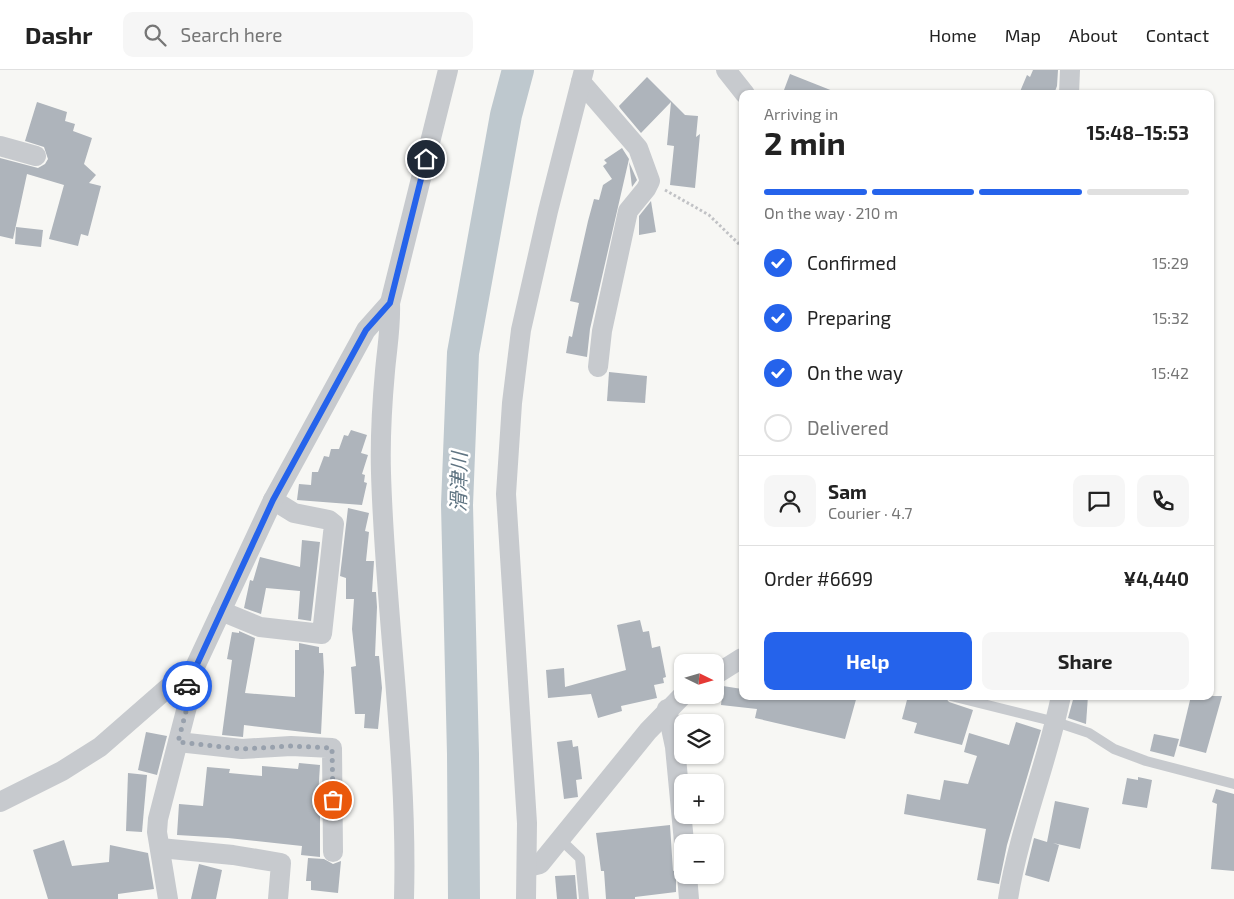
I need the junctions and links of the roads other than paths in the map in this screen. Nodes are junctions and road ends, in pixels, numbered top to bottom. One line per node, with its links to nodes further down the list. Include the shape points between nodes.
1 (448, 70): 9 (street)
2 (726, 70): 5 (street)
3 (1070, 70): 6 (street)
4 (583, 76): 10 (street, via 638,148 650,181 628,211 602,331); 28 (street, via 521,330 511,412 506,494)
5 (743, 90)
6 (1068, 90)
7 (0, 146): 8 (street)
8 (36, 156)
9 (390, 303): 11 (street, via 366,330); 32 (street, via 382,401 381,470 384,553 402,763)
10 (598, 367)
11 (273, 500): 12 (street); 12 (street, via 294,513 329,520 334,524 322,634 260,627)
12 (221, 611): 15 (street)
13 (739, 660): 14 (street)
14 (724, 669)
15 (187, 684): 21 (street, via 190,696); 23 (street, via 171,685 100,747 62,771)
16 (967, 700): 20 (lane)
17 (1060, 700): 20 (street)
18 (674, 703): 19 (street)
19 (667, 709): 24 (street, via 675,747); 25 (street)
20 (1056, 722): 22 (lane, via 1146,761); 36 (street, via 1038,776)
21 (178, 742): 26 (street, via 158,819); 27 (street, via 242,749 332,748)
22 (1234, 784)
23 (0, 802)
24 (683, 834)
25 (560, 839): 28 (street, via 540,864); 34 (lane, via 580,858)
26 (160, 848): 30 (street); 31 (street, via 281,863)
27 (333, 852)
28 (528, 867): 33 (street)
29 (688, 884): 35 (street)
30 (168, 899)
31 (278, 899)
32 (404, 899)
33 (526, 899)
34 (584, 899)
35 (689, 899)
36 (1008, 899)

